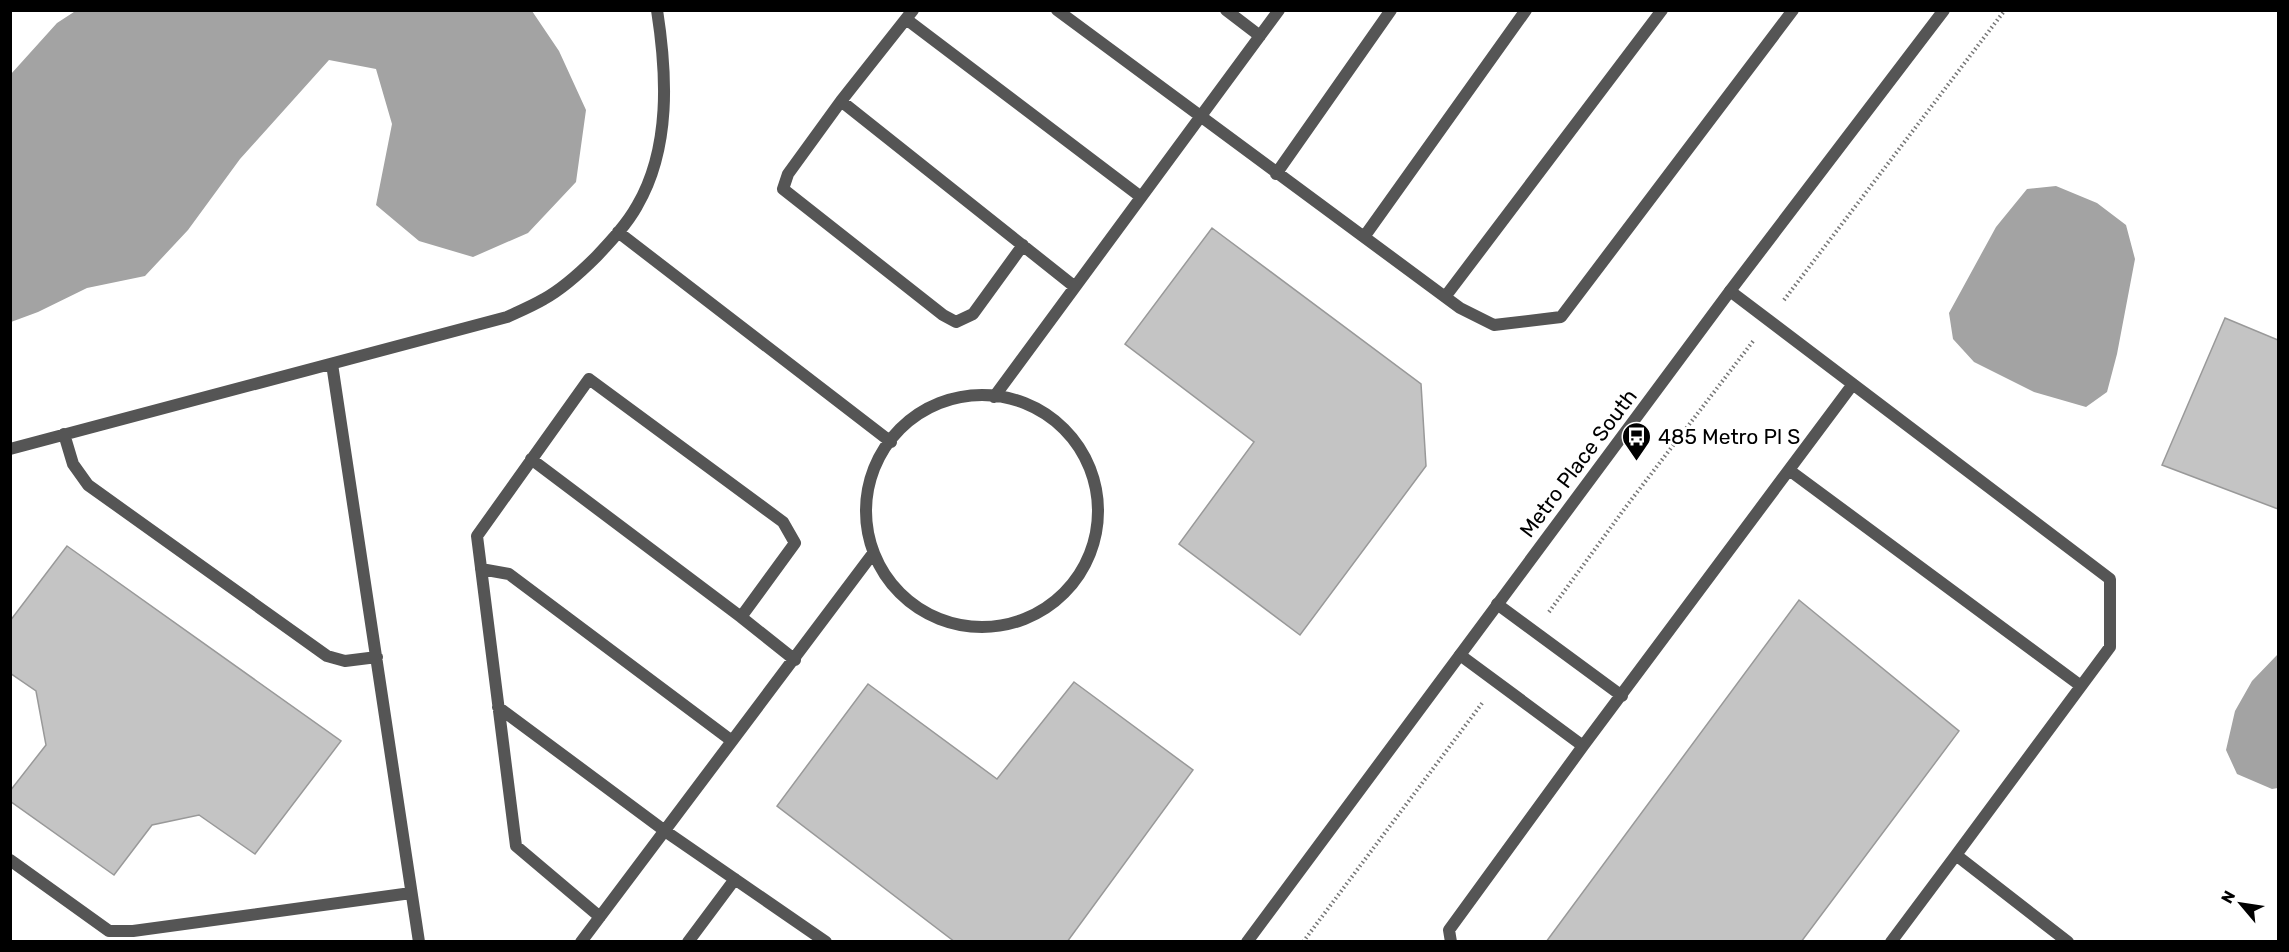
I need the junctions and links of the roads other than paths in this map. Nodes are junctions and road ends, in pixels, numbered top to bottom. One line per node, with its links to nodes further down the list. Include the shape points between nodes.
1 (657, 10): 16 (street, via 664,55 664,106 659,139 651,176 637,206)
2 (1057, 10): 13 (street)
3 (1226, 10): 11 (street)
4 (1279, 10): 11 (street)
5 (1390, 10): 14 (street)
6 (1526, 10): 17 (street)
7 (1662, 10): 21 (street)
8 (1793, 10): 21 (street, via 1561,317 1494,325)
9 (1944, 10): 20 (street, Metro Place South)
10 (910, 15): 12 (street); 15 (street)
11 (1260, 36): 13 (street)
12 (841, 101): 18 (street); 18 (street, via 788,174 783,189 956,322 973,314)
13 (1200, 117): 14 (street); 15 (street)
14 (1276, 174): 17 (street)
15 (1141, 197): 19 (street)
16 (618, 232): 22 (street, via 582,271 546,298 507,317); 26 (street)
17 (1364, 237): 21 (street)
18 (1023, 245): 19 (street)
19 (1075, 287): 24 (street)
20 (1730, 291): 23 (street); 32 (street, Metro Place South)
21 (1445, 297)
22 (332, 364): 25 (street); 35 (street)
23 (1853, 384): 29 (street); 37 (street, via 2110,579 2110,646)
24 (994, 397): 26 (street, via 970,395 933,406 902,427); 30 (street, via 1009,397 1044,412 1073,438 1092,471 1098,508 1093,547 1075,581 1048,608 1013,624 974,628 937,619 904,599)
25 (64, 435): 27 (street); 35 (street, via 73,464 88,485 327,656 345,661)
26 (891, 442): 30 (street, via 879,458 867,494)
27 (10, 449)
28 (531, 459): 31 (street, via 477,536); 33 (street); 33 (street, via 589,379 783,522 795,543)
29 (1789, 470): 37 (street); 38 (street)
30 (871, 556): 36 (street)
31 (481, 569): 39 (street); 40 (street, via 509,574)
32 (1497, 604): 34 (street, Metro Place South); 38 (street)
33 (741, 617): 36 (street)
34 (1460, 655): 41 (street); 52 (street, Metro Place South)
35 (376, 657): 46 (street)
36 (795, 660): 40 (street)
37 (2081, 686): 43 (street)
38 (1622, 696): 41 (street)
39 (498, 707): 42 (street); 47 (street, via 516,846)
40 (732, 741): 42 (street)
41 (1583, 746): 53 (street, via 1449,930)
42 (665, 831): 45 (street); 47 (street)
43 (1956, 855): 54 (street); 55 (street)
44 (10, 860): 46 (street, via 109,931)
45 (735, 879): 48 (street); 51 (street)
46 (411, 893): 49 (street)
47 (600, 917): 50 (street)
48 (824, 941)
49 (419, 942)
50 (581, 942)
51 (688, 942)
52 (1247, 942)
53 (1450, 942)
54 (1891, 942)
55 (2068, 942)

